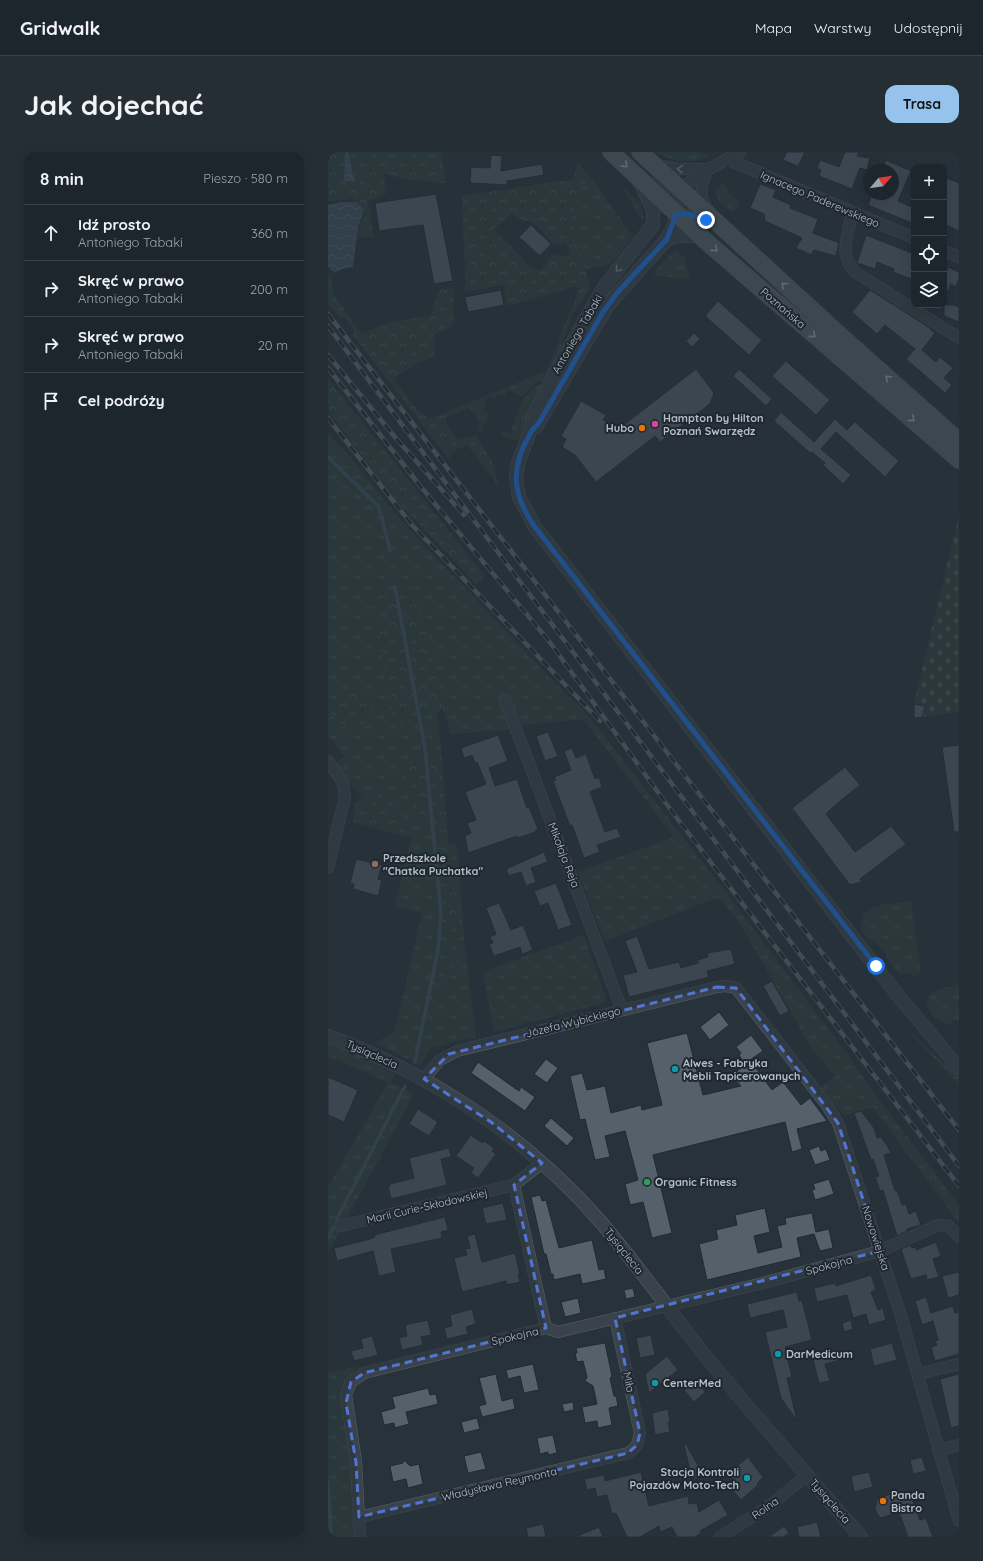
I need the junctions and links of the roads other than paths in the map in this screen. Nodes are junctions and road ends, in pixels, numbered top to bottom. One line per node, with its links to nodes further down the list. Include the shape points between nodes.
1 (611, 152): 7 (main road, Poznańska, one-way to 7)
2 (640, 152): 5 (main road, Poznańska)
3 (740, 152): 4 (street)
4 (727, 160): 6 (street); 10 (street, Ignacego Paderewskiego)
5 (652, 164): 6 (street, one-way to 5, via 678,169); 8 (main road, Poznańska)
6 (709, 169): 8 (street); 12 (street, via 702,182 702,197 706,208)
7 (638, 179): 8 (street, via 656,186); 9 (main road, Poznańska); 11 (street, via 653,210)
8 (680, 189): 9 (street, Antoniego Tabaki); 12 (main road, Poznańska)
9 (676, 214): 11 (street, Antoniego Tabaki, via 665,217); 12 (street, Antoniego Tabaki, via 693,215); 13 (main road, Poznańska); 15 (street, Antoniego Tabaki)
10 (852, 214): 14 (street, Ignacego Paderewskiego); 18 (street, via 844,252 850,267)
11 (653, 225): 19 (street, Antoniego Tabaki, one-way to 19, via 600,294 544,392 533,417)
12 (723, 228): 20 (main road, Poznańska, one-way to 12)
13 (701, 236): 15 (street); 21 (main road, Poznańska, one-way to 21)
14 (911, 237)
15 (667, 239): 19 (street, Antoniego Tabaki, via 608,305 540,421)
16 (947, 252): 17 (street)
17 (959, 257)
18 (959, 338)
19 (530, 432): 28 (street, Antoniego Tabaki, via 518,463 516,477 518,497 531,520 900,998)
20 (959, 441)
21 (959, 460)
22 (505, 700): 26 (street, Mikołaja Reja)
23 (328, 761): 24 (street, via 343,783 345,797)
24 (328, 868)
25 (732, 986): 26 (street, Józefa Wybickiego, via 717,987); 34 (street, Nowowiejska, via 751,1006 838,1123)
26 (622, 1010): 29 (street, Józefa Wybickiego, via 457,1050 440,1060)
27 (328, 1036): 29 (street, Tysiąclecia)
28 (959, 1068)
29 (424, 1079): 30 (street, Tysiąclecia, via 479,1113)
30 (542, 1163): 31 (street, Marii Curie-Skłodowskiej); 35 (street, Tysiąclecia, via 600,1221)
31 (514, 1185): 32 (street, Marii Curie-Skłodowskiej); 37 (street)
32 (340, 1226)
33 (959, 1237): 34 (street, Spokojna, via 949,1226 938,1225)
34 (880, 1251): 35 (street, Spokojna); 39 (street, Nowowiejska)
35 (666, 1306): 36 (street, Spokojna); 43 (street, Tysiąclecia, via 736,1394)
36 (615, 1318): 37 (street, Spokojna, via 558,1332); 40 (street, Miła, via 640,1433)
37 (546, 1328): 44 (street, Spokojna, via 364,1373 351,1382 346,1403 356,1462)
38 (959, 1364): 39 (street)
39 (918, 1374): 42 (street, Nowowiejska)
40 (637, 1445): 44 (street, Władysława Reymonta, via 628,1453)
41 (959, 1445): 42 (street)
42 (938, 1450): 45 (street, Nowowiejska)
43 (807, 1475): 47 (street, Rolna, via 772,1504); 48 (street, Tysiąclecia)
44 (359, 1517): 46 (street, Spokojna)
45 (959, 1521)
46 (360, 1537)
47 (720, 1537)
48 (861, 1537)

